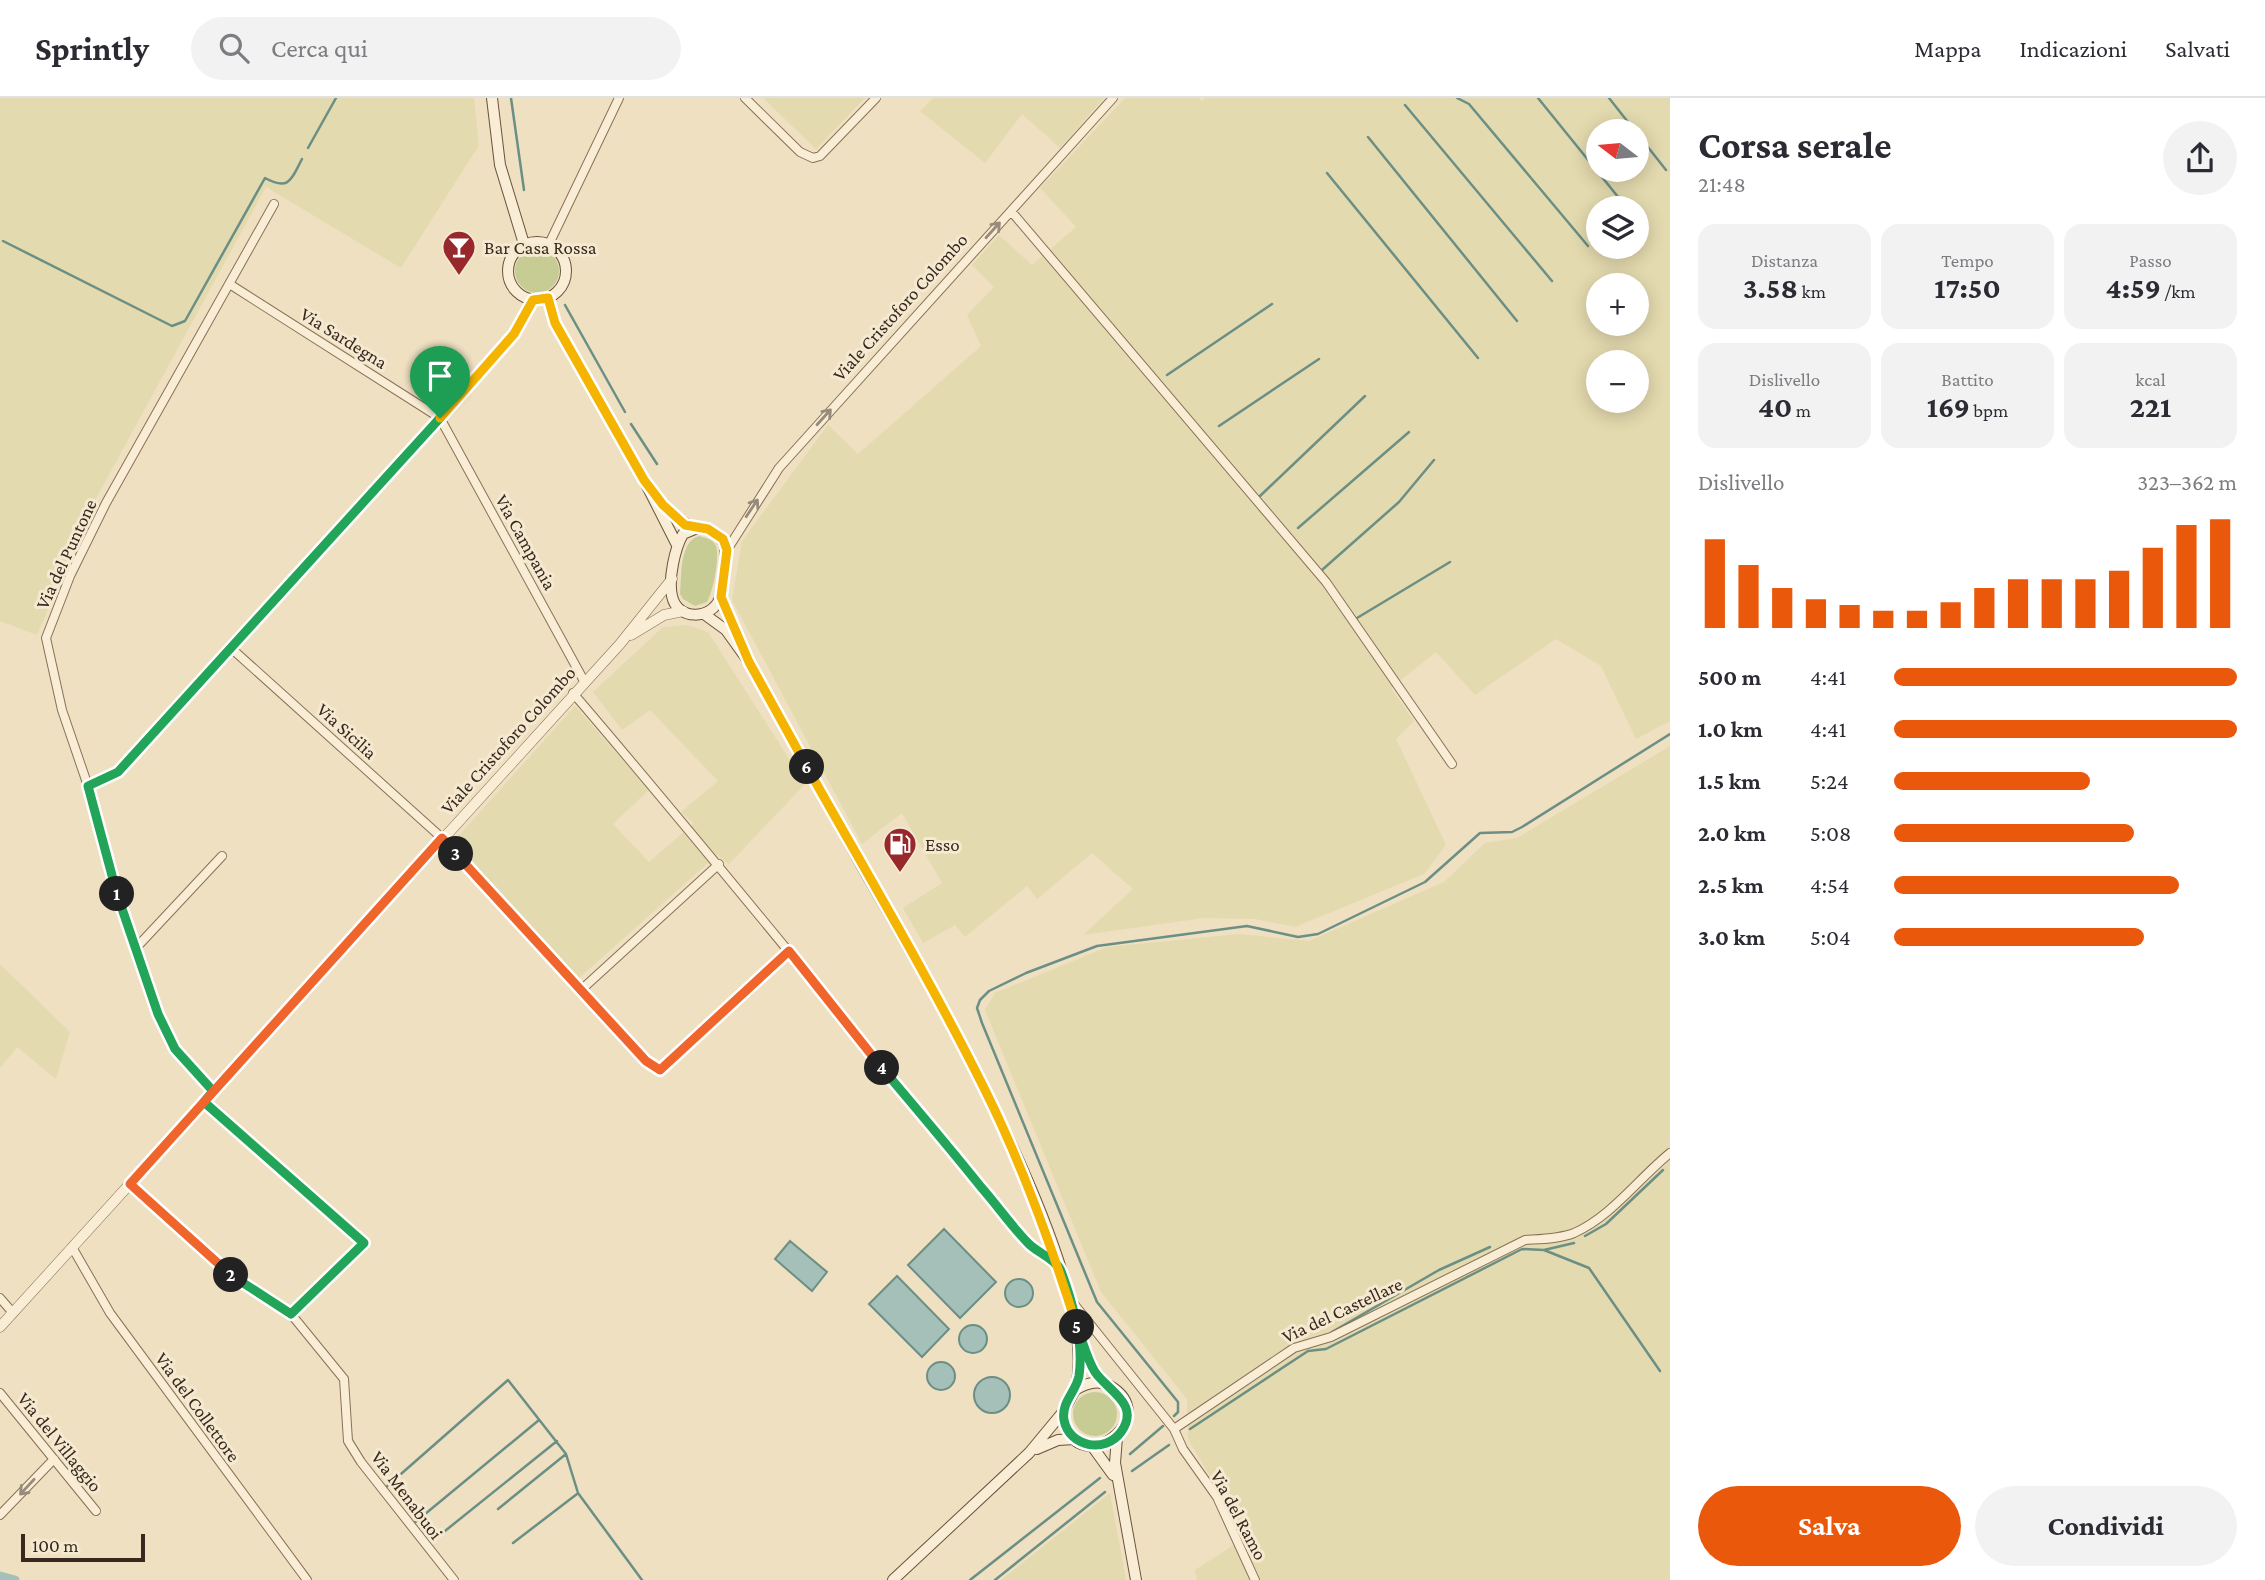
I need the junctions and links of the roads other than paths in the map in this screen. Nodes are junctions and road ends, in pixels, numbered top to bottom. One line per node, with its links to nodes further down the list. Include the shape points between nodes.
1 (492, 98): 8 (main road, via 500,165)
2 (619, 98): 9 (street)
3 (745, 98): 4 (street, via 800,152 813,158)
4 (876, 98)
5 (1113, 98): 7 (street, Viale Cristoforo Colombo)
6 (274, 204): 10 (street, Via del Puntone)
7 (1011, 211): 17 (street, Viale Cristoforo Colombo, one-way to 7, via 779,468); 27 (street, via 1326,582)
8 (524, 244): 9 (main road); 12 (main road, via 513,254 509,278 520,295)
9 (549, 244): 11 (main road, via 561,253 566,268 564,283)
10 (230, 285): 13 (street, Via Sardegna); 28 (street, Via del Puntone, via 106,503 48,629 47,652)
11 (548, 298): 12 (main road); 14 (main road, via 555,323)
12 (533, 300): 13 (street, via 514,334)
13 (440, 418): 23 (street); 25 (street, Via Campania)
14 (644, 480): 15 (main road, via 671,515); 16 (main road)
15 (693, 528): 16 (main road); 17 (main road, via 716,533)
16 (677, 545): 18 (main road)
17 (727, 550): 19 (main road)
18 (672, 578): 20 (main road, via 671,595); 22 (street, Viale Cristoforo Colombo)
19 (721, 597): 21 (main road); 24 (main road)
20 (683, 611): 21 (main road); 22 (street, Viale Cristoforo Colombo, via 664,615)
21 (705, 614): 24 (main road, via 726,630)
22 (620, 644): 25 (street, Viale Cristoforo Colombo)
23 (231, 648): 28 (street, via 118,772); 29 (street, Via Sicilia)
24 (749, 662): 40 (main road, via 982,1083)
25 (584, 681): 26 (street, Viale Cristoforo Colombo)
26 (573, 693): 29 (street, Viale Cristoforo Colombo); 31 (street)
27 (1452, 764)
28 (88, 786): 32 (street, Via del Puntone)
29 (442, 838): 34 (street, Via Sicilia); 35 (street, Viale Cristoforo Colombo)
30 (222, 856): 32 (street)
31 (719, 864): 33 (street); 34 (street)
32 (135, 949): 35 (street, Via del Puntone, via 175,1049)
33 (789, 951): 34 (street, Via Sicilia, via 660,1070 646,1061); 40 (street, via 1029,1244)
34 (580, 990)
35 (213, 1091): 36 (street, Viale Cristoforo Colombo)
36 (204, 1102): 38 (street, Viale Cristoforo Colombo); 44 (street, via 364,1243)
37 (1670, 1153): 53 (street, Via del Castellare, via 1575,1233 1525,1240 1331,1337 1294,1348)
38 (130, 1184): 39 (street, Viale Cristoforo Colombo); 44 (street, Via Menabuoi, via 234,1278)
39 (72, 1247): 43 (street, Viale Cristoforo Colombo); 62 (street, Via del Collettore, via 110,1313)
40 (1060, 1267): 42 (main road)
41 (0, 1298): 43 (street)
42 (1070, 1299): 45 (main road); 53 (street)
43 (13, 1313): 46 (street, Viale Cristoforo Colombo)
44 (291, 1314): 63 (street, Via Menabuoi, via 344,1378 348,1441 360,1462)
45 (1076, 1324): 47 (main road, via 1094,1370); 48 (main road, via 1079,1367)
46 (0, 1327)
47 (1106, 1384): 48 (main road, via 1093,1382); 54 (main road, via 1126,1406 1126,1422)
48 (1075, 1390): 52 (main road)
49 (0, 1393): 50 (street, Via del Villaggio)
50 (8, 1402): 51 (street); 58 (street, Via del Villaggio)
51 (0, 1410)
52 (1063, 1412): 55 (main road, via 1067,1430); 57 (main road)
53 (1174, 1429): 66 (street, Via del Ramo, via 1217,1497)
54 (1117, 1437): 56 (main road); 59 (main road)
55 (1075, 1439): 56 (main road); 57 (main road, via 1058,1440)
56 (1092, 1446): 59 (main road, via 1110,1468)
57 (1029, 1453): 64 (main road)
58 (54, 1459): 60 (street, Via del Villaggio); 61 (street, one-way to 61)
59 (1119, 1491): 65 (main road)
60 (96, 1511)
61 (0, 1515)
62 (307, 1580)
63 (454, 1580)
64 (893, 1580)
65 (1136, 1580)
66 (1255, 1580)

